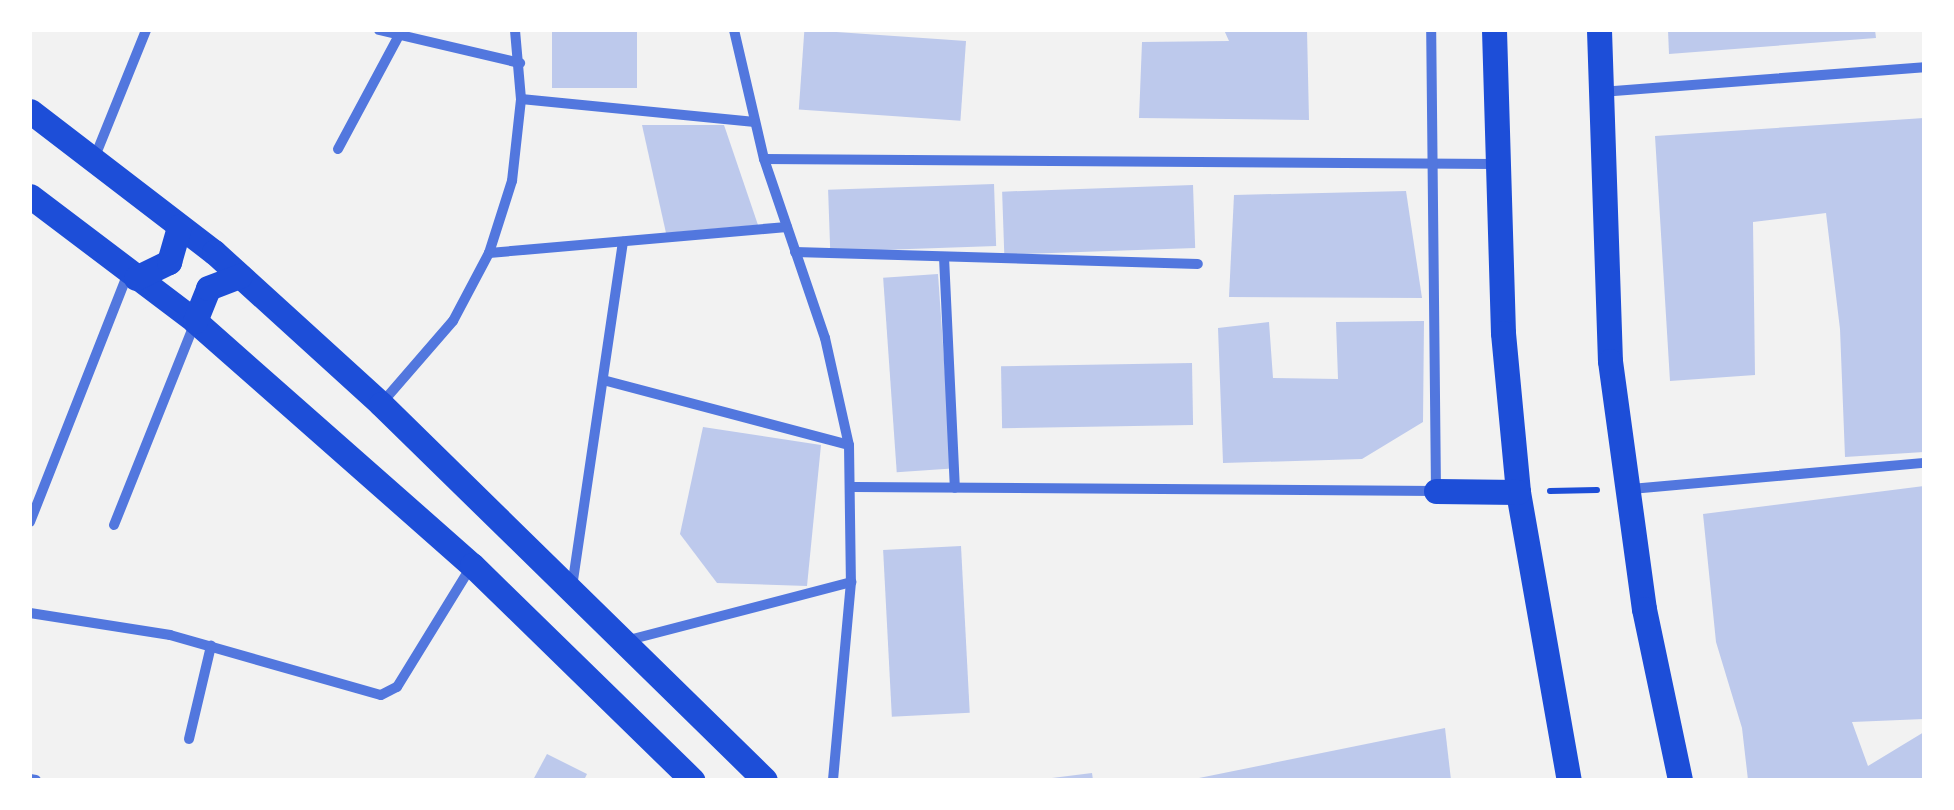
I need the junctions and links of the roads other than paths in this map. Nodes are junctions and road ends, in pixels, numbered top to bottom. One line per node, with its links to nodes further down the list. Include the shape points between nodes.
1 (146, 30): 17 (street)
2 (378, 30): 8 (street)
3 (514, 30): 9 (street)
4 (734, 30): 14 (street)
5 (1431, 30): 18 (street)
6 (1494, 30): 19 (main road)
7 (1599, 30): 11 (main road)
8 (398, 35): 9 (street); 15 (street)
9 (520, 63): 12 (street)
10 (1924, 66): 11 (street)
11 (1598, 92): 37 (main road, via 1610,361)
12 (520, 100): 14 (street); 25 (street, via 512,181)
13 (30, 110): 17 (main road)
14 (754, 122): 16 (street)
15 (338, 149)
16 (764, 159): 18 (street); 22 (street)
17 (93, 160): 21 (main road)
18 (1432, 164): 19 (street); 38 (street)
19 (1495, 164): 39 (main road)
20 (30, 196): 28 (main road)
21 (179, 226): 28 (main road, via 169,262); 29 (main road)
22 (787, 227): 23 (street); 24 (street)
23 (623, 242): 25 (street); 31 (street)
24 (795, 252): 26 (street); 33 (street)
25 (489, 254): 32 (street, via 453,321)
26 (944, 256): 27 (street); 36 (street)
27 (1198, 264)
28 (132, 276): 30 (main road); 40 (street)
29 (240, 276): 30 (main road, via 208,288); 32 (main road)
30 (196, 321): 41 (street); 42 (main road)
31 (602, 380): 33 (street); 44 (street)
32 (381, 404): 44 (main road)
33 (850, 445): 35 (street)
34 (1924, 464): 37 (street)
35 (854, 487): 36 (street); 43 (street)
36 (955, 488): 38 (street)
37 (1625, 490): 53 (main road)
38 (1436, 492): 39 (main road)
39 (1518, 492): 52 (main road)
40 (30, 522)
41 (114, 525)
42 (472, 565): 47 (street, via 397,687 380,695); 49 (main road)
43 (852, 582): 46 (street); 51 (street)
44 (571, 591): 46 (main road)
45 (30, 613): 47 (street, via 113,623)
46 (622, 641): 50 (main road)
47 (211, 646): 48 (street)
48 (189, 739)
49 (692, 780)
50 (765, 780)
51 (833, 780)
52 (1569, 780)
53 (1680, 780)

